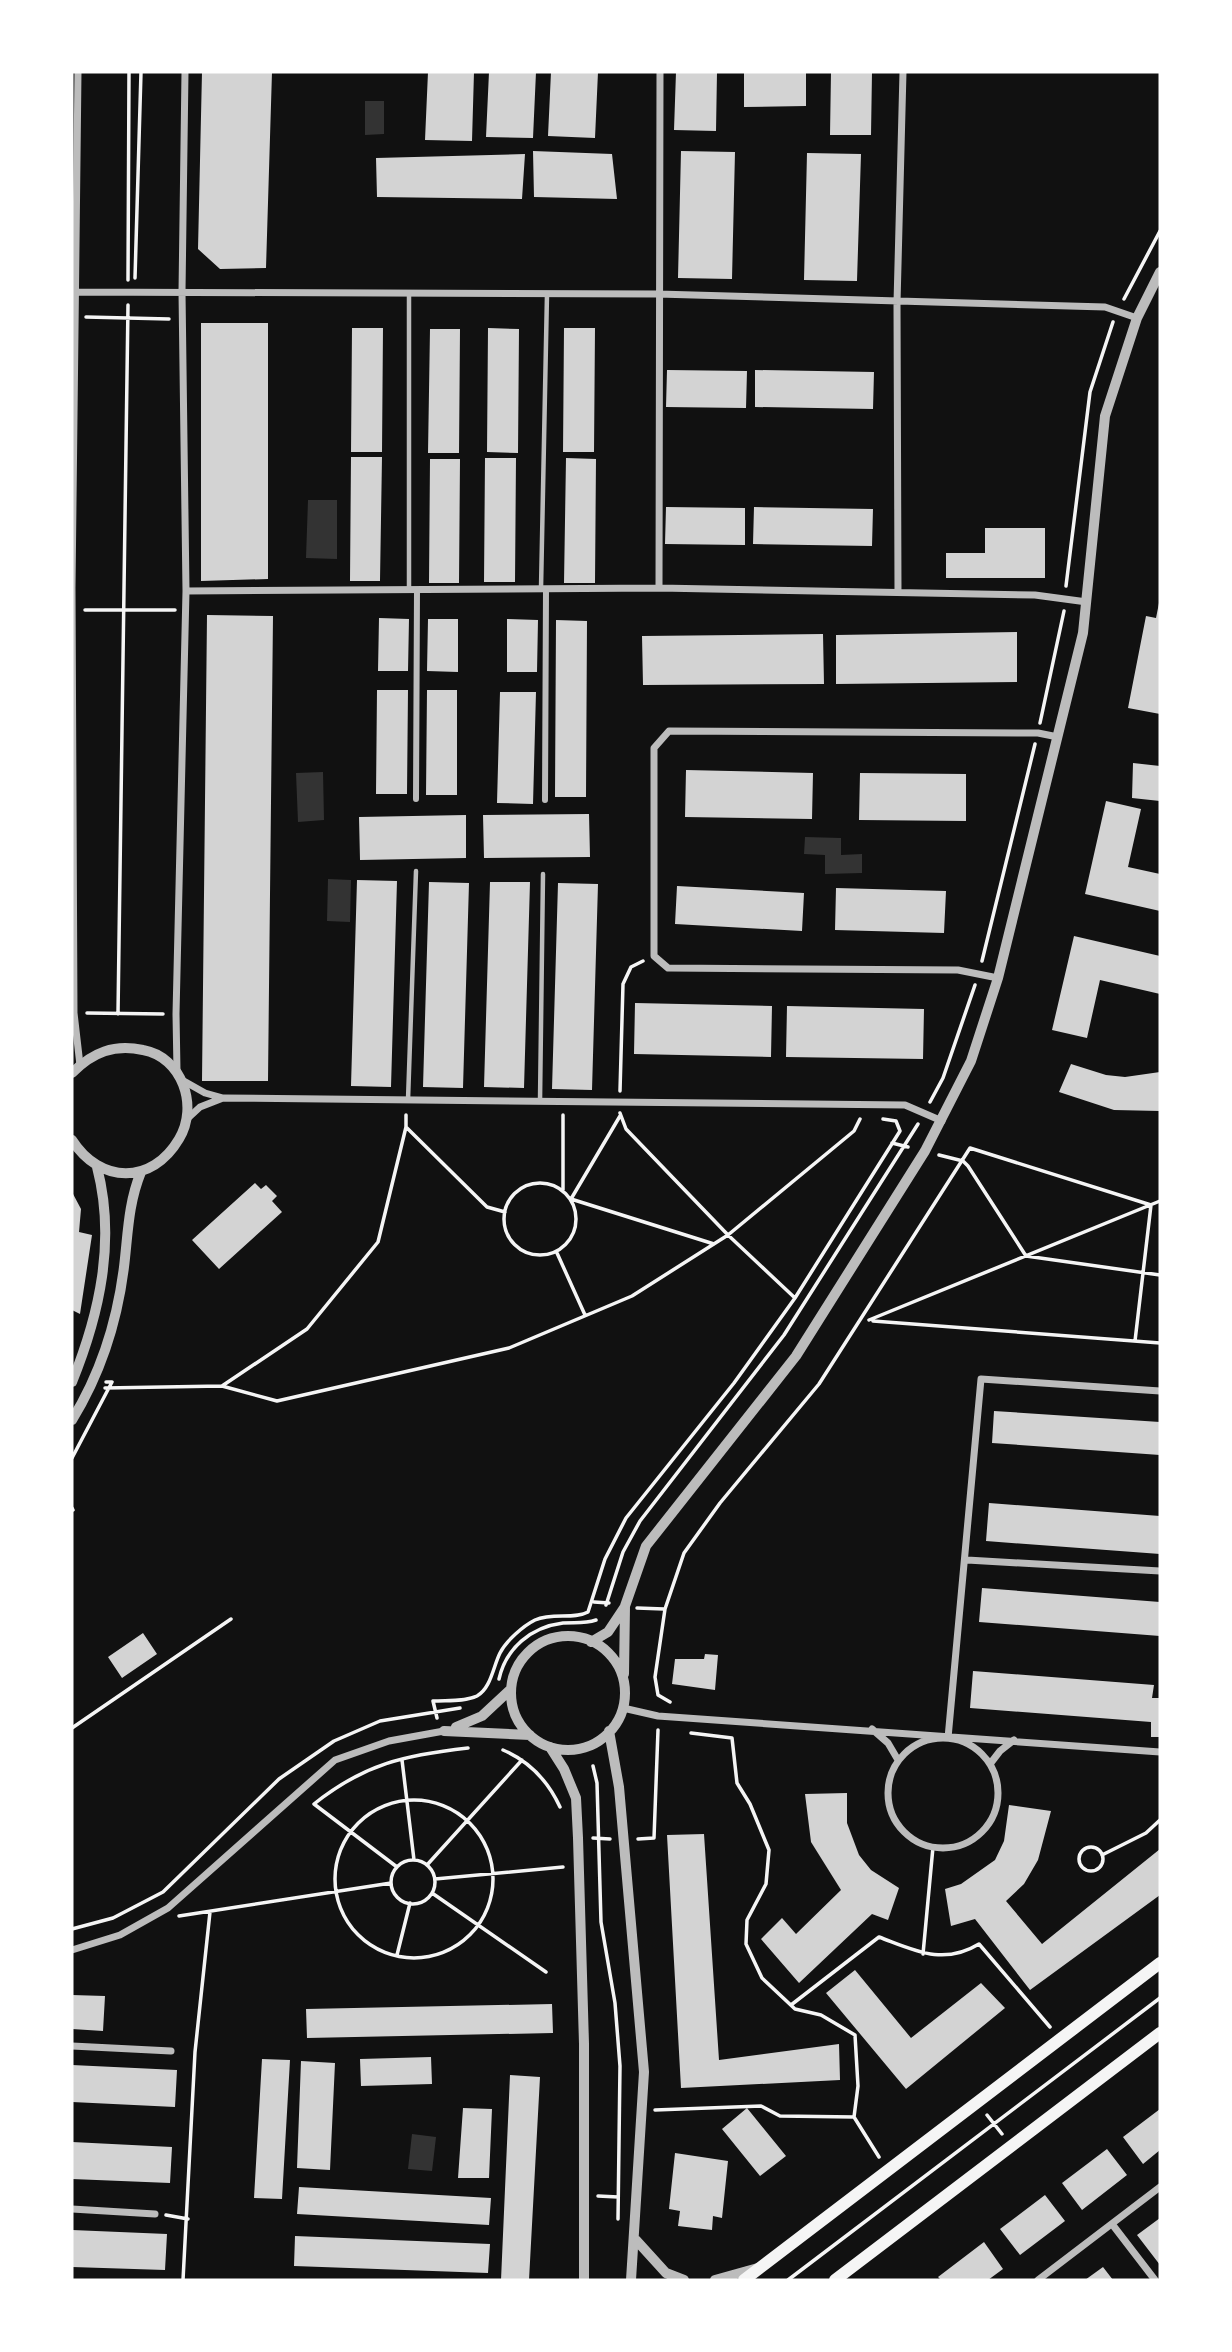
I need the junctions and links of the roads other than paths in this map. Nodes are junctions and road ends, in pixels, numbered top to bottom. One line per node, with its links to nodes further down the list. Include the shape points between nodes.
1 (78, 72): 6 (street)
2 (186, 72): 7 (street)
3 (660, 72): 10 (street)
4 (903, 72): 11 (street)
5 (1160, 271): 12 (street)
6 (74, 292): 7 (street); 13 (street)
7 (182, 292): 8 (street); 17 (street)
8 (409, 293): 9 (street); 16 (lane)
9 (547, 294): 10 (street); 15 (lane)
10 (658, 294): 11 (street); 14 (street)
11 (897, 303): 12 (street, via 1105,307); 18 (street)
12 (1137, 318): 19 (street, via 1105,416)
13 (72, 588): 20 (street)
14 (659, 588): 15 (street); 18 (street)
15 (543, 589): 16 (street); 23 (street)
16 (412, 590): 17 (street); 22 (street)
17 (186, 591): 28 (street, via 176,1014)
18 (898, 591): 19 (street)
19 (1087, 602): 21 (street)
20 (72, 610): 27 (street)
21 (1058, 737): 26 (street); 26 (street, via 1038,733 669,731 654,748 654,956 668,968 979,972)
22 (416, 799)
23 (545, 800)
24 (416, 871): 30 (lane)
25 (543, 874): 31 (lane)
26 (998, 978): 33 (street, via 971,1061)
27 (76, 1069): 28 (street, via 93,1054 125,1047 153,1052)
28 (180, 1075): 29 (street, via 205,1093); 32 (street)
29 (223, 1098): 30 (street); 32 (street)
30 (408, 1100): 31 (street)
31 (540, 1101): 33 (street, via 905,1105)
32 (187, 1119): 36 (street, via 180,1139 167,1154)
33 (942, 1121): 42 (street, via 796,1356 646,1546)
34 (72, 1140): 35 (street)
35 (97, 1167): 36 (street); 37 (street, via 107,1221 104,1267 94,1321)
36 (141, 1172): 39 (street, via 131,1196 114,1324 92,1388)
37 (72, 1382)
38 (1160, 1391): 40 (street, via 981,1379)
39 (72, 1420)
40 (967, 1559): 41 (street); 51 (street)
41 (1160, 1571)
42 (625, 1606): 43 (street, via 608,1632); 44 (street)
43 (591, 1642): 44 (street, via 613,1656); 45 (street, via 570,1636 539,1644 518,1666)
44 (624, 1674): 46 (street)
45 (510, 1690): 48 (street, via 482,1716); 50 (street, via 515,1717)
46 (623, 1708): 47 (street, via 673,1717); 49 (street)
47 (872, 1729): 51 (street); 55 (street)
48 (441, 1731): 50 (street); 57 (street, via 388,1741 335,1760 168,1908 120,1935)
49 (609, 1731): 53 (street, via 582,1749); 66 (street, via 644,2072)
50 (530, 1735): 53 (street)
51 (948, 1738): 52 (street); 55 (street, via 920,1743); 56 (street, via 979,1751)
52 (1014, 1740): 54 (street); 56 (street)
53 (550, 1747): 68 (street, via 576,1798)
54 (1160, 1752)
55 (898, 1760): 56 (street, via 889,1786 891,1814 915,1841 951,1848 968,1842 988,1824 998,1799)
56 (990, 1765)
57 (72, 1950)
58 (1160, 1963): 67 (main road)
59 (1160, 2033): 73 (main road)
60 (72, 2046): 61 (street)
61 (171, 2051)
62 (1160, 2187): 65 (street)
63 (72, 2208): 64 (street)
64 (155, 2214)
65 (1112, 2224): 74 (street); 75 (street)
66 (636, 2240): 69 (street); 70 (street, via 666,2273)
67 (764, 2266): 71 (street); 72 (main road)
68 (584, 2280)
69 (631, 2280)
70 (684, 2280)
71 (715, 2280)
72 (744, 2280)
73 (835, 2280)
74 (1038, 2280)
75 (1155, 2280)

